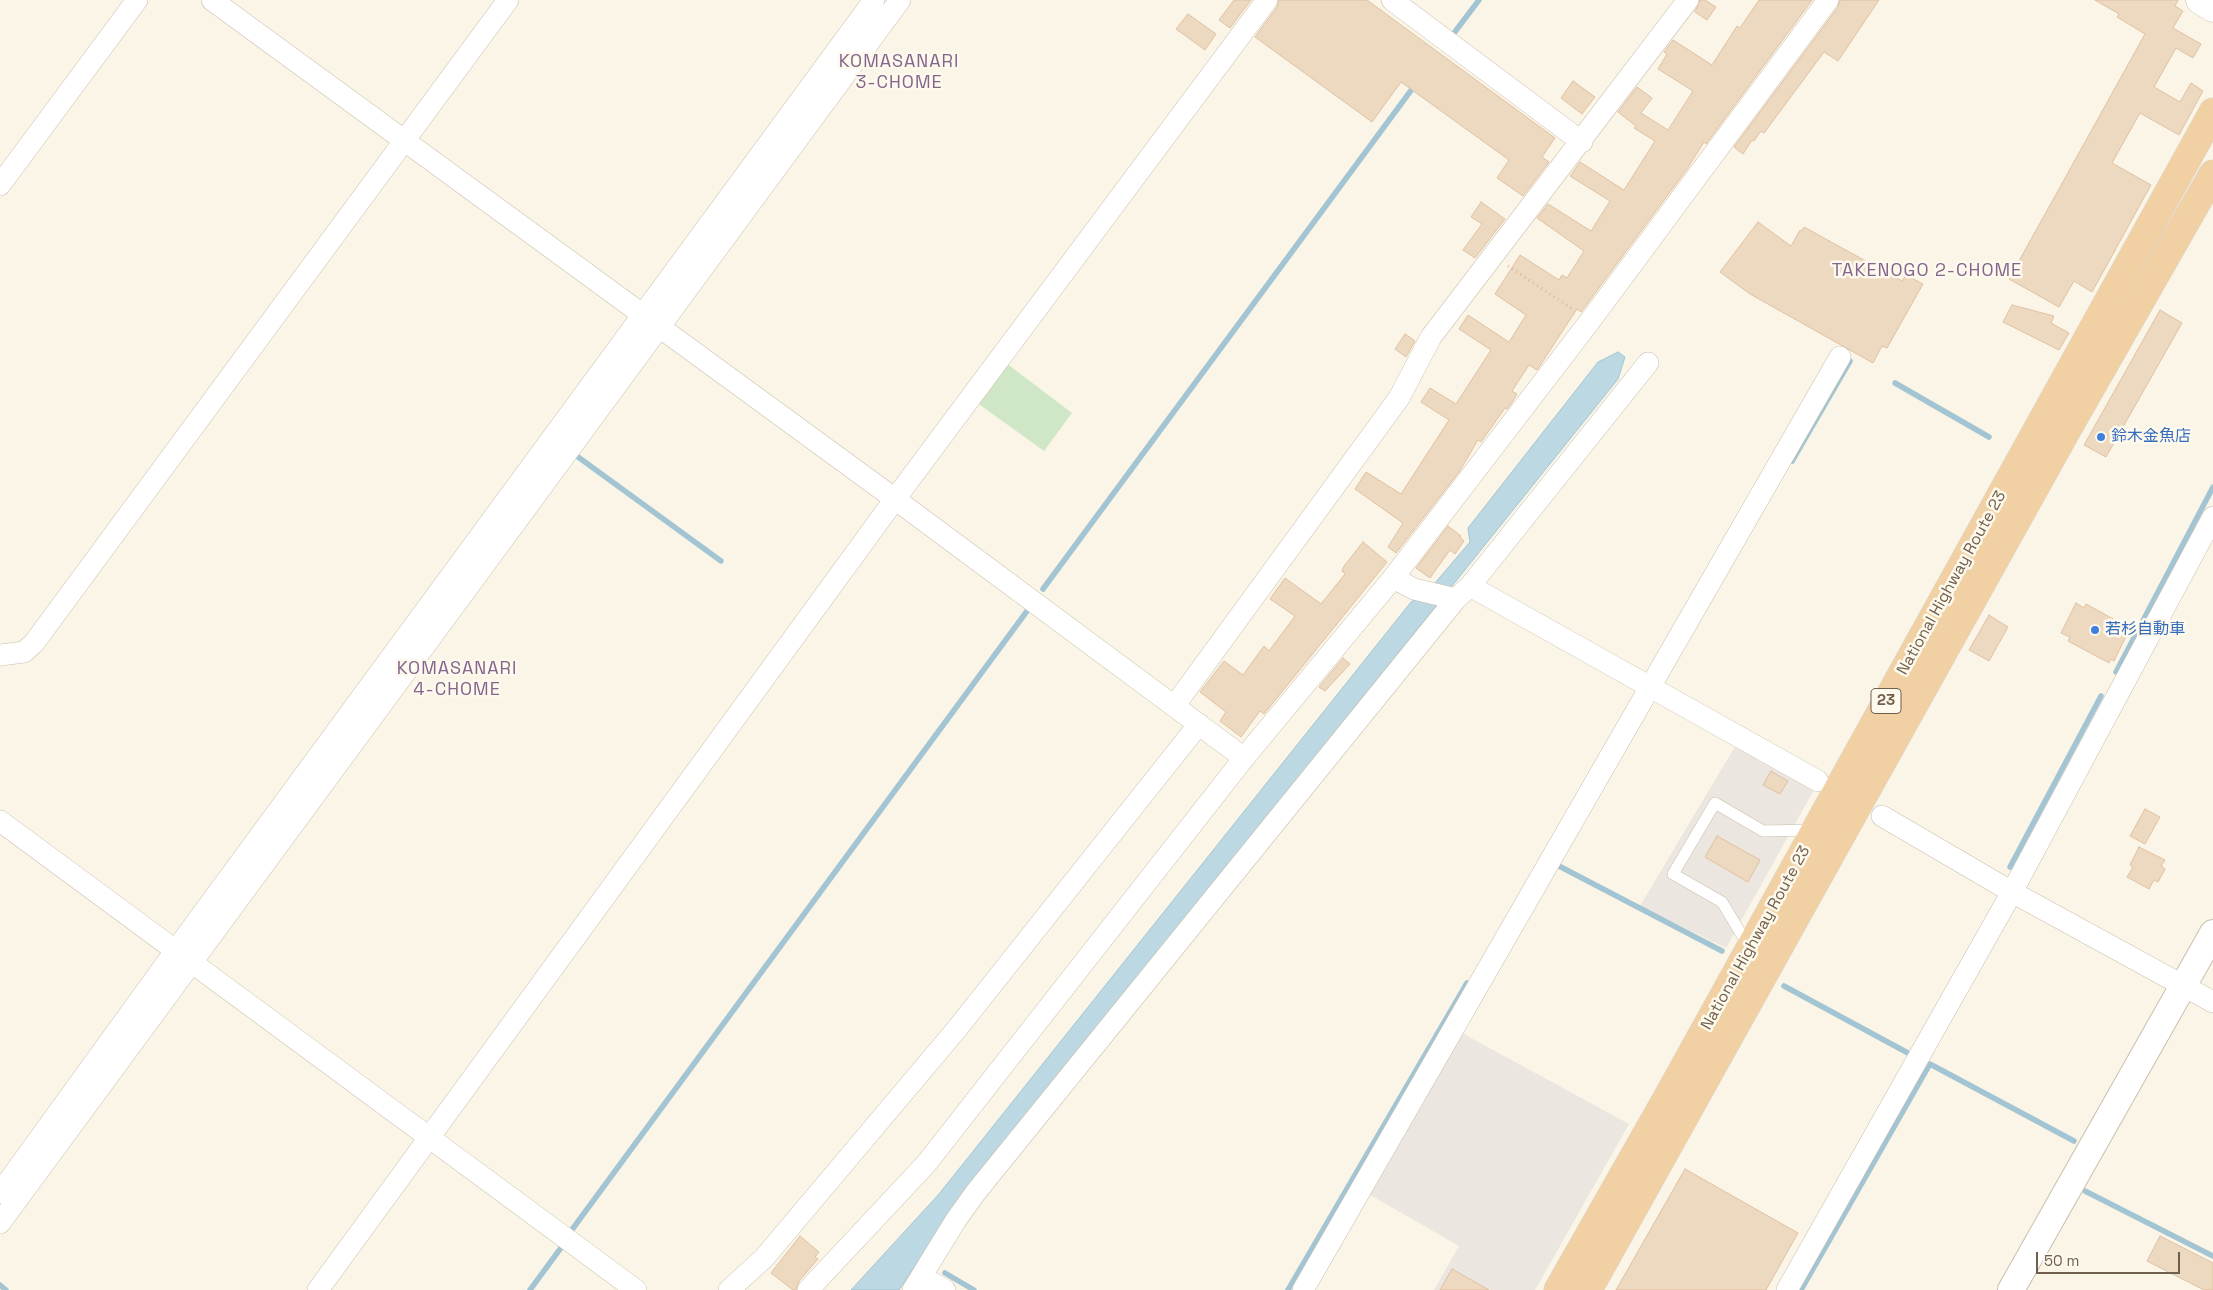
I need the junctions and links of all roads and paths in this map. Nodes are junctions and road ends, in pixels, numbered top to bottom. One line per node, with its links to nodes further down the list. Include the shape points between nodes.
1 (137, 0): 16 (street)
2 (212, 0): 13 (street)
3 (508, 0): 13 (street)
4 (874, 0): 18 (street)
5 (900, 0): 20 (street)
6 (1267, 0): 23 (street)
7 (1392, 0): 14 (street)
8 (1688, 0): 14 (street)
9 (1828, 0): 19 (street)
10 (2200, 0): 11 (main road)
11 (2213, 8)
12 (2213, 112): 35 (highway, National Highway Route 23 / 23)
13 (405, 140): 18 (street); 27 (street, via 34,643 24,652)
14 (1582, 142): 17 (street)
15 (2213, 174): 53 (highway, National Highway Route 23 / 23)
16 (0, 185)
17 (1493, 256): 19 (path); 29 (street, via 1431,336 1399,398)
18 (643, 314): 20 (street); 39 (street)
19 (1590, 321): 25 (street)
20 (661, 327): 23 (street); 39 (street)
21 (1840, 357): 28 (street)
22 (1648, 362): 26 (street)
23 (895, 499): 29 (street); 42 (street)
24 (2213, 517): 36 (street)
25 (1393, 578): 26 (street, via 1414,590); 31 (street)
26 (1458, 594): 28 (street); 45 (street, via 976,1192)
27 (0, 655)
28 (1650, 685): 32 (street); 51 (street)
29 (1175, 706): 30 (street)
30 (1199, 724): 31 (street); 48 (street, via 956,1030 764,1258)
31 (1244, 758): 49 (street, via 926,1164)
32 (1818, 781)
33 (1882, 816): 36 (street)
34 (0, 821): 39 (street)
35 (1815, 830): 38 (highway, National Highway Route 23 / 23); 38 (lane, via 1763,831 1715,803 1673,874 1722,902)
36 (2012, 892): 40 (street); 54 (street)
37 (2213, 933): 40 (street)
38 (1750, 949): 52 (highway, National Highway Route 23 / 23)
39 (184, 956): 42 (street); 43 (street); 44 (street)
40 (2183, 986): 41 (street); 55 (street)
41 (2213, 1002)
42 (430, 1137): 46 (street); 47 (street)
43 (0, 1193)
44 (0, 1223)
45 (917, 1283): 50 (street)
46 (318, 1290)
47 (636, 1290)
48 (729, 1290)
49 (808, 1290)
50 (945, 1290)
51 (1303, 1290)
52 (1558, 1290)
53 (1588, 1290)
54 (1787, 1290)
55 (2011, 1290)

